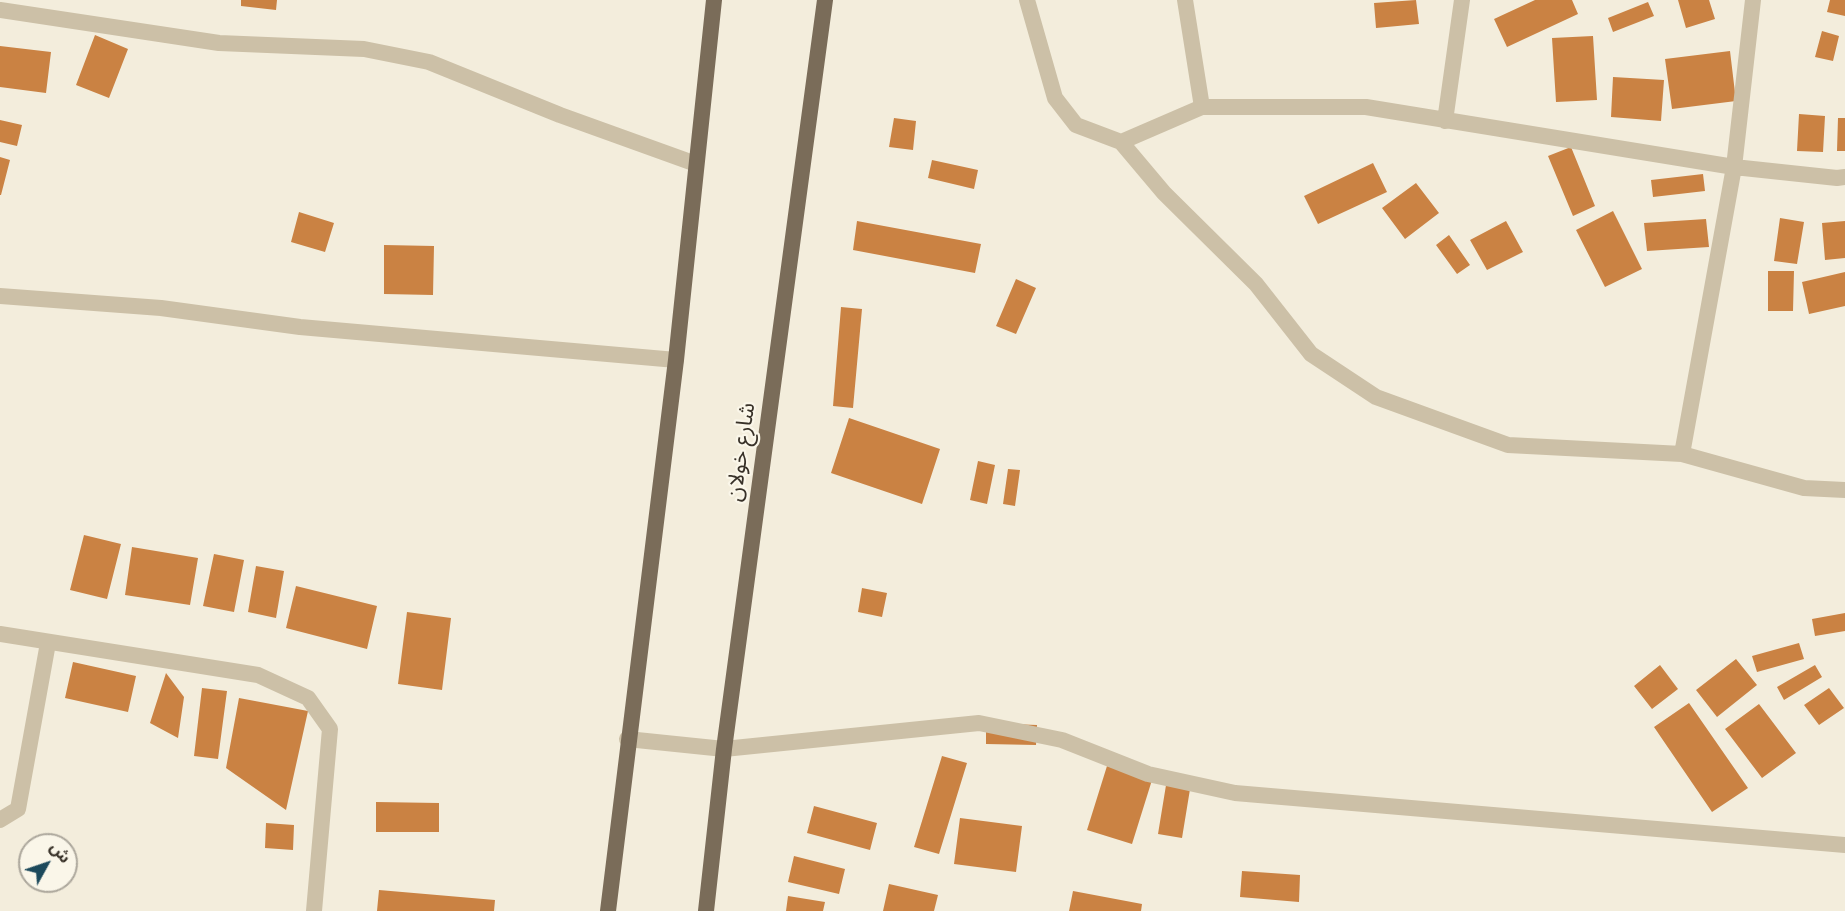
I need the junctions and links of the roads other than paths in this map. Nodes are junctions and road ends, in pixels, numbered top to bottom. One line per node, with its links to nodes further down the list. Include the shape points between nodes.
1 (714, 0): 11 (main road)
2 (825, 0): 21 (main road, شارع خولان)
3 (1027, 0): 10 (street, via 1055,98 1076,125)
4 (1185, 0): 8 (street)
5 (1462, 0): 9 (street)
6 (1753, 0): 12 (street)
7 (0, 10): 11 (street, via 219,43 364,49 429,62)
8 (1202, 107): 9 (street, via 1366,107); 10 (street)
9 (1445, 121): 12 (street)
10 (1121, 142): 16 (street, via 1164,193 1256,284 1311,354 1376,397 1508,445)
11 (696, 164): 15 (main road)
12 (1734, 167): 13 (street); 16 (street)
13 (1845, 177)
14 (0, 296): 15 (street, via 161,308 300,327)
15 (676, 360): 20 (main road)
16 (1682, 454): 17 (street, via 1804,488)
17 (1845, 490)
18 (0, 634): 19 (street)
19 (48, 643): 22 (street, via 18,809); 24 (street, via 258,675 308,698 330,729)
20 (627, 739): 21 (street); 25 (main road)
21 (724, 749): 23 (street, via 979,723 1062,740 1148,774 1235,794); 26 (main road, شارع خولان)
22 (0, 820)
23 (1845, 845)
24 (314, 911)
25 (608, 911)
26 (706, 911)

